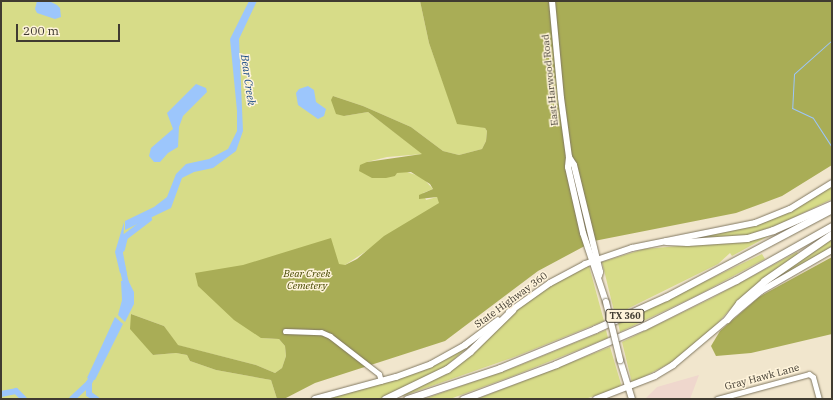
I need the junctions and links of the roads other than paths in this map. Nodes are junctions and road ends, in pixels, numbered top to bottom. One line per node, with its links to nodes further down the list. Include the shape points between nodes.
1 (552, 1): 9 (main road, East Harwood Road, via 569,157 574,164)
2 (832, 183): 7 (main road, State Highway 360, via 790,208 755,223)
3 (832, 204): 7 (highway, via 773,230 747,238)
4 (832, 210): 17 (highway, TX 360, via 666,297 595,329 494,370)
5 (832, 226): 18 (highway, TX 360, via 736,280 644,326 556,364)
6 (832, 234): 11 (highway, via 764,281 739,303)
7 (666, 241): 9 (main road, State Highway 360)
8 (832, 250): 11 (main road, via 776,282)
9 (594, 260): 10 (main road, State Highway 360, via 550,283); 14 (main road, East Harwood Road, bridge)
10 (512, 310): 13 (main road, State Highway 360, via 449,355 414,371); 16 (highway, via 484,339 447,369)
11 (727, 320): 14 (main road, via 672,365)
12 (285, 331): 13 (street, via 321,332 330,336 379,374)
13 (381, 381): 15 (main road, State Highway 360)
14 (628, 388): 19 (main road); 20 (main road, East Harwood Road); 21 (main road, East Harwood Road)
15 (315, 399)
16 (385, 399)
17 (407, 399)
18 (463, 399)
19 (596, 399)
20 (629, 399)
21 (632, 399)
22 (717, 399): 23 (street, Gray Hawk Lane, via 812,375)
23 (819, 399)

